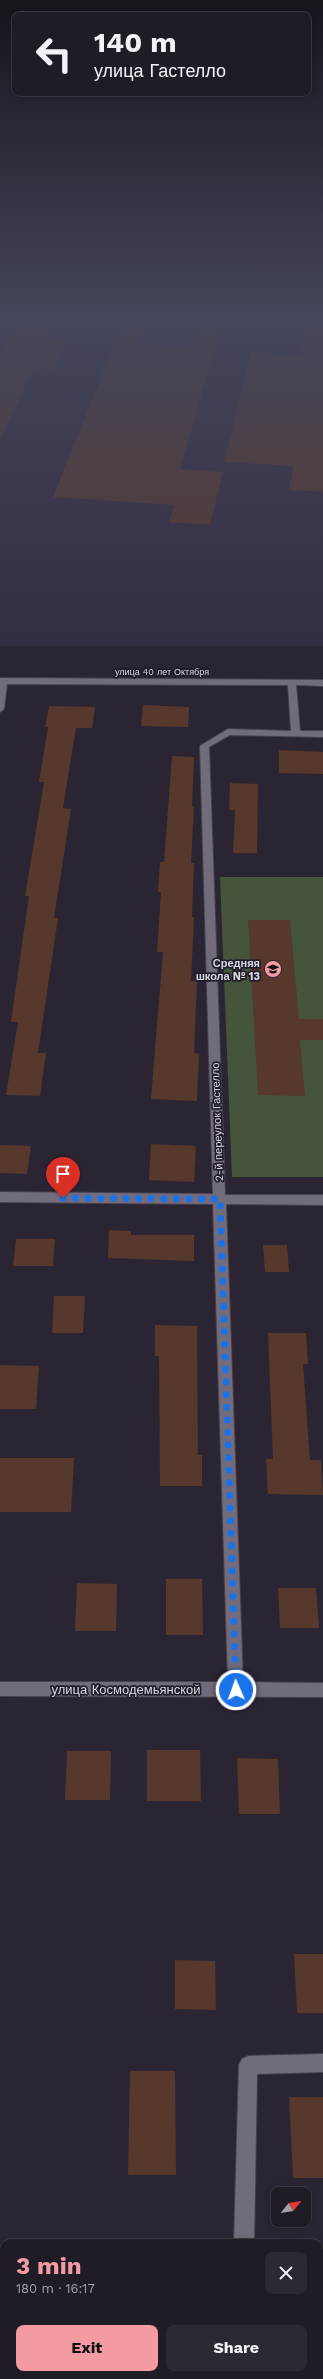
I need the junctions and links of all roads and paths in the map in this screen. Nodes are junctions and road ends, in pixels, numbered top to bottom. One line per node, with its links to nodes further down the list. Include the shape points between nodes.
1 (2, 682): 2 (street, улица 40 лет Октября); 4 (street)
2 (292, 683): 3 (street, улица 40 лет Октября); 5 (street)
3 (323, 683)
4 (0, 709)
5 (296, 734): 6 (street); 8 (street, 2-й переулок Гастелло, via 228,732 204,746)
6 (323, 734)
7 (0, 1197): 8 (street)
8 (220, 1199): 9 (street); 11 (street, 2-й переулок Гастелло)
9 (323, 1200)
10 (0, 1689): 11 (street, улица Космодемьянской)
11 (236, 1690): 12 (street, улица Космодемьянской)
12 (323, 1690)
13 (323, 2063): 14 (street, via 248,2065)
14 (244, 2239)

